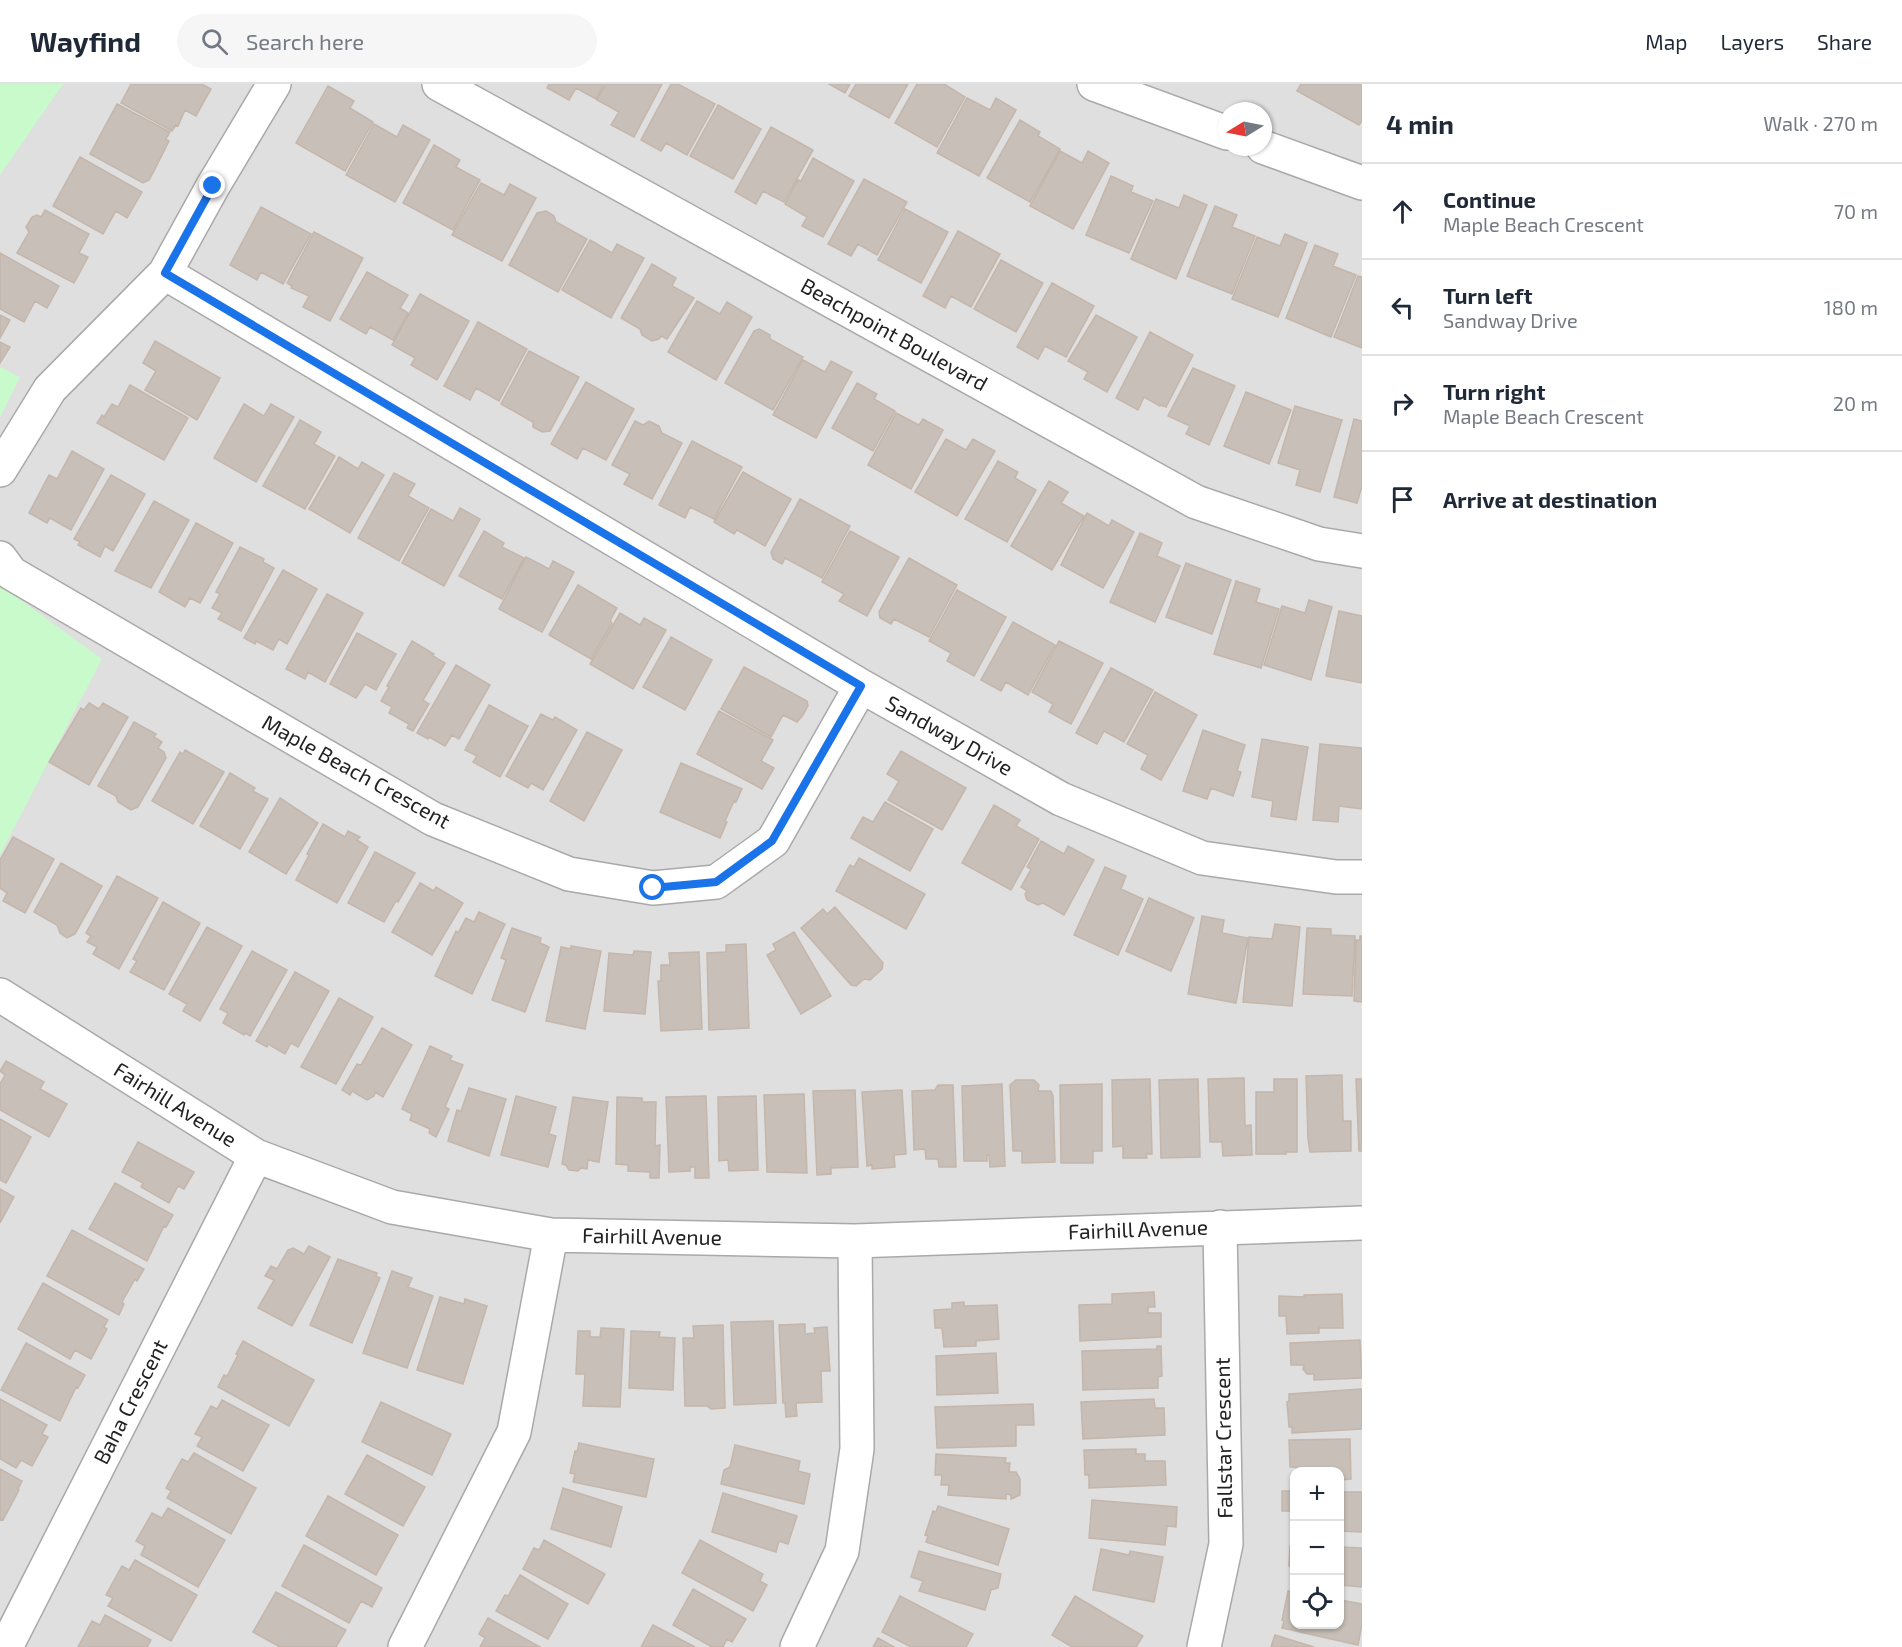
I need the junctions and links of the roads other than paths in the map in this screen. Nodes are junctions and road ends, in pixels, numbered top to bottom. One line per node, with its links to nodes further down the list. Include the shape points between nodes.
1 (274, 84): 7 (street)
2 (439, 84): 9 (street, Beachpoint Boulevard, via 1196,502 1319,544)
3 (1094, 84): 4 (street)
4 (1218, 130)
5 (1272, 150): 6 (street)
6 (1362, 183)
7 (165, 273): 8 (street, via 50,389); 11 (street, Sandway Drive)
8 (0, 470)
9 (1362, 551)
10 (0, 558): 11 (street, Maple Beach Crescent, via 11,573 433,819 569,874 653,888 716,882 772,841)
11 (861, 686): 12 (street, Sandway Drive, via 1060,799 1202,858 1336,877)
12 (1362, 877)
13 (0, 995): 14 (street, Fairhill Avenue)
14 (256, 1156): 17 (street, Fairhill Avenue, via 392,1207); 19 (street, Baha Crescent)
15 (1362, 1223): 16 (street, Fairhill Avenue)
16 (1220, 1227): 18 (street, Fairhill Avenue); 22 (street, Fallstar Crescent, via 1226,1544)
17 (551, 1235): 18 (street, Fairhill Avenue); 20 (street, via 514,1432)
18 (855, 1241): 21 (street, via 857,1449 842,1551)
19 (6, 1647)
20 (405, 1647)
21 (797, 1647)
22 (1204, 1647)

